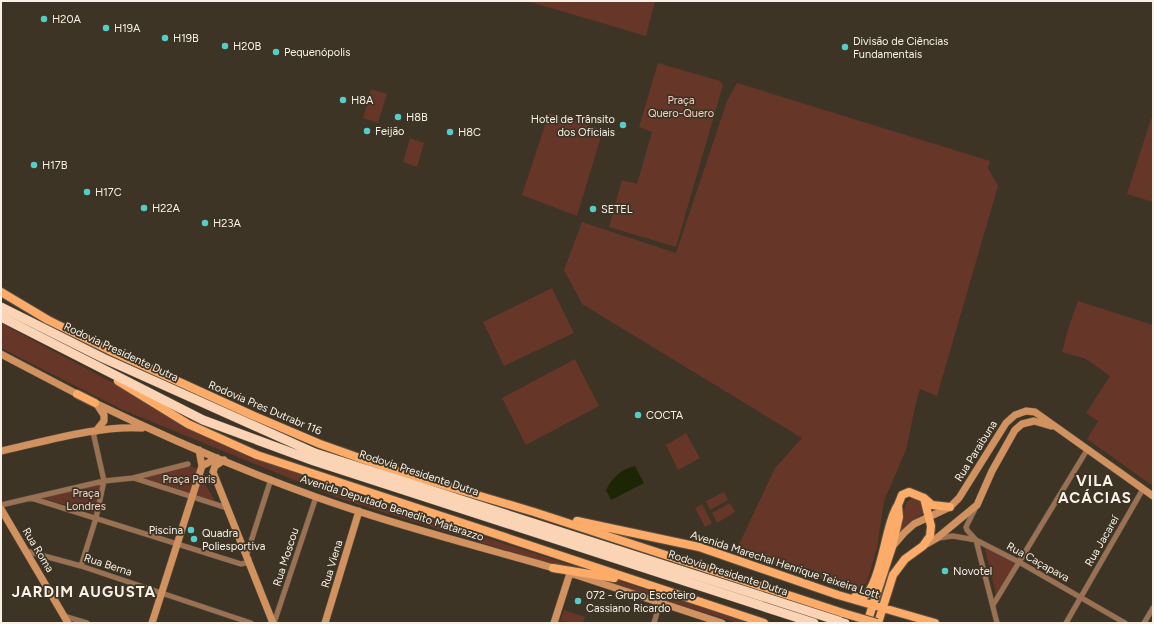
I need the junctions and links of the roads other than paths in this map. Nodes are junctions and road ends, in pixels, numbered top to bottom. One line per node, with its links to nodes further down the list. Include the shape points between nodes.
1 (1, 292): 33 (main road, Rodovia Pres Dutrabr 116, via 48,320 109,350 320,444 399,472)
2 (1, 307): 57 (highway, Rodovia Presidente Dutra, via 103,358 315,453)
3 (1, 317): 5 (highway, Rodovia Presidente Dutra)
4 (1, 354): 6 (main road, Avenida Deputado Benedito Matarazzo)
5 (91, 364): 47 (main road, via 188,424 257,455); 68 (highway, Rodovia Presidente Dutra, via 203,420 314,461)
6 (77, 394): 7 (main road, Avenida Deputado Benedito Matarazzo)
7 (95, 403): 9 (main road, Avenida Deputado Benedito Matarazzo); 10 (main road, via 102,409 104,420)
8 (1058, 427): 12 (main road); 28 (main road, Rua Paraibuna, via 1034,422 1022,424 1015,430); 29 (main road, Rua Paraibuna, via 1035,412 1026,411 1015,415 1006,423 968,486)
9 (146, 428): 10 (main road, via 129,427); 11 (main road, Avenida Deputado Benedito Matarazzo)
10 (94, 432): 13 (main road); 19 (street)
11 (199, 450): 14 (main road, Avenida Deputado Benedito Matarazzo); 16 (main road)
12 (1087, 450): 20 (main road); 43 (street)
13 (1, 451)
14 (221, 459): 16 (main road); 18 (main road, Avenida Deputado Benedito Matarazzo); 30 (main road, via 214,472)
15 (188, 464): 17 (street)
16 (202, 466): 22 (main road)
17 (133, 478): 19 (street); 22 (street)
18 (271, 479): 23 (main road, Avenida Deputado Benedito Matarazzo); 42 (street)
19 (104, 481): 24 (street); 35 (street)
20 (1143, 489): 21 (main road); 50 (street, Rua Jacareí)
21 (1153, 496)
22 (191, 497): 30 (street); 38 (main road)
23 (316, 497): 32 (main road, Avenida Deputado Benedito Matarazzo); 62 (street, Rua Moscou)
24 (31, 498): 26 (street); 35 (street)
25 (924, 498): 27 (main road, via 906,492); 29 (main road, via 932,504); 34 (main road)
26 (1, 505)
27 (898, 505): 40 (main road, via 899,517); 49 (main road, via 892,516 871,590 862,598)
28 (977, 505): 36 (main road, Rua Paraibuna); 37 (street, Rua Paraibuna, via 966,527)
29 (950, 507): 34 (main road, Rua Paraibuna)
30 (227, 508): 42 (main road)
31 (1, 509): 41 (main road, Rua Roma)
32 (360, 511): 45 (main road, Avenida Deputado Benedito Matarazzo); 63 (main road, Rua Viena)
33 (534, 512): 49 (main road, Avenida Marechal Henrique Teixeira Lott, via 699,547); 57 (main road)
34 (928, 517): 39 (main road, via 931,531); 40 (main road, Rua Paraibuna, via 914,524)
35 (96, 518): 38 (street); 44 (street)
36 (937, 538): 37 (street, Rua Caçapava, via 953,536); 39 (main road, Rua Paraibuna)
37 (976, 540): 43 (street, Rua Caçapava); 53 (street)
38 (176, 544): 42 (street, via 241,564 246,563); 48 (main road)
39 (923, 546): 54 (main road, Rua Paraibuna, via 905,559 892,576)
40 (892, 548): 52 (main road)
41 (26, 551): 44 (street, Rua Berna); 56 (main road, Rua Roma)
42 (248, 557): 62 (main road)
43 (1019, 562): 50 (street, Rua Caçapava); 53 (street)
44 (81, 566): 48 (street, Rua Berna)
45 (553, 568): 46 (main road, Avenida Deputado Benedito Matarazzo); 47 (main road)
46 (570, 573): 51 (main road, Avenida Deputado Benedito Matarazzo); 64 (main road)
47 (637, 581): 67 (main road)
48 (162, 593): 60 (main road); 61 (street, Rua Berna)
49 (838, 595): 52 (main road, Avenida Marechal Henrique Teixeira Lott)
50 (1080, 597): 73 (street, Rua Jacareí); 74 (street, Rua Caçapava)
51 (660, 602): 65 (street); 66 (main road, Avenida Deputado Benedito Matarazzo)
52 (873, 605): 54 (main road, Avenida Marechal Henrique Teixeira Lott); 69 (main road)
53 (993, 605): 72 (street)
54 (884, 608): 70 (main road, Rua Paraibuna); 71 (main road, Avenida Marechal Henrique Teixeira Lott)
55 (1153, 608): 75 (street)
56 (64, 616): 58 (main road, Rua Roma); 59 (street)
57 (843, 619): 70 (main road, bridge)
58 (68, 623)
59 (87, 623)
60 (152, 623)
61 (251, 623)
62 (273, 623)
63 (325, 623)
64 (554, 623)
65 (654, 623)
66 (722, 623)
67 (764, 623)
68 (814, 623)
69 (867, 623)
70 (877, 623)
71 (935, 623)
72 (997, 623)
73 (1066, 623)
74 (1125, 623)
75 (1144, 623)

